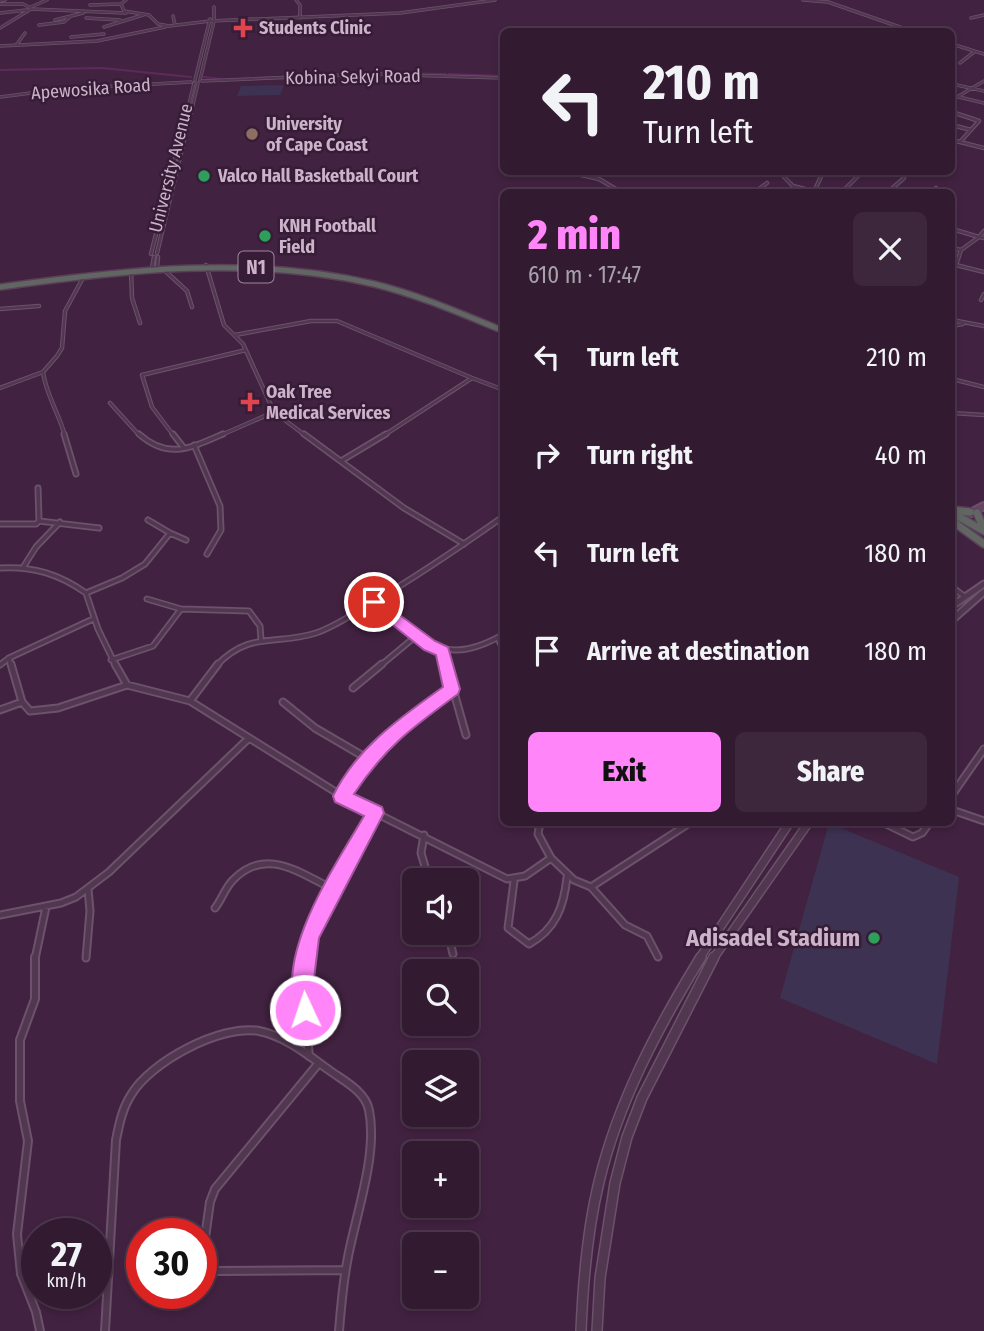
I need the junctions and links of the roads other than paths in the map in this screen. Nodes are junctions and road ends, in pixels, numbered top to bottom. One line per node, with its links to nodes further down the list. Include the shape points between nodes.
1 (5, 0): 11 (street)
2 (47, 0): 16 (street)
3 (125, 0): 12 (street)
4 (296, 0): 25 (street)
5 (448, 0): 15 (street)
6 (495, 0): 15 (street)
7 (803, 0): 10 (street)
8 (824, 0): 10 (street)
9 (32, 1): 16 (street)
10 (828, 2): 35 (street)
11 (0, 3): 16 (street)
12 (121, 4): 13 (street); 19 (street)
13 (90, 5)
14 (214, 7): 29 (street, University Avenue)
15 (452, 7): 25 (street)
16 (29, 8): 17 (street); 18 (street); 34 (street)
17 (91, 12): 19 (street); 22 (street)
18 (0, 13)
19 (128, 13): 20 (street)
20 (146, 14): 28 (street); 32 (street)
21 (984, 15): 26 (street)
22 (71, 16): 27 (street); 30 (street, via 64,22)
23 (173, 16): 31 (street)
24 (86, 18): 28 (street)
25 (300, 18): 29 (street)
26 (971, 18)
27 (55, 20)
28 (125, 20): 33 (street)
29 (212, 21): 31 (street); 46 (street, University Avenue)
30 (39, 25)
31 (175, 25): 32 (street)
32 (169, 26): 38 (street)
33 (104, 27)
34 (0, 28)
35 (903, 28)
36 (25, 33): 39 (street)
37 (71, 37): 38 (street, via 103,33)
38 (106, 40): 39 (street)
39 (16, 45): 41 (street)
40 (955, 45): 42 (street)
41 (0, 46)
42 (975, 52): 43 (street); 44 (street)
43 (984, 54)
44 (960, 63)
45 (500, 78): 46 (street, Kobina Sekyi Road, via 371,74)
46 (197, 81): 48 (street, University Avenue); 78 (street, University Avenue); 78 (street, University Avenue)
47 (984, 81): 50 (street)
48 (178, 82): 52 (street, Apewosika Road)
49 (955, 84): 50 (street)
50 (971, 88): 51 (street); 53 (street)
51 (984, 92)
52 (1, 97)
53 (958, 97): 54 (street); 55 (street)
54 (955, 98)
55 (984, 103)
56 (955, 113): 58 (street, via 978,120)
57 (955, 126): 58 (street)
58 (971, 130): 60 (street)
59 (955, 141): 60 (street)
60 (960, 142): 61 (street)
61 (984, 148)
62 (581, 175): 67 (street)
63 (785, 175): 69 (street, via 785,181)
64 (859, 175): 70 (street)
65 (904, 178): 71 (street)
66 (768, 183): 68 (street)
67 (616, 189)
68 (759, 189)
69 (807, 189)
70 (845, 189)
71 (891, 189)
72 (955, 230): 74 (street)
73 (984, 231): 74 (street)
74 (979, 237): 75 (street); 77 (street)
75 (984, 237)
76 (955, 249): 77 (street)
77 (961, 250): 79 (street)
78 (157, 262): 80 (highway, N1); 83 (highway, N1); 91 (street, via 187,291)
79 (955, 264)
80 (206, 265): 81 (highway, N1); 86 (street)
81 (218, 265): 86 (street); 98 (highway, N1, via 309,272 363,282)
82 (955, 266): 84 (street)
83 (131, 270): 85 (highway, N1); 94 (street, via 132,298)
84 (984, 272)
85 (85, 275): 87 (highway, N1); 101 (street, via 65,311 62,348)
86 (211, 278): 99 (street, via 223,322)
87 (0, 287)
88 (984, 294): 89 (street)
89 (981, 299)
90 (39, 306): 92 (street)
91 (192, 307)
92 (0, 309)
93 (955, 321): 95 (street)
94 (140, 323)
95 (967, 323): 96 (street); 97 (street)
96 (955, 325)
97 (984, 326)
98 (500, 329)
99 (234, 335): 100 (street); 102 (street, via 311,321 337,321)
100 (246, 350): 108 (street); 112 (street, via 141,377 152,407)
101 (43, 372): 105 (street); 114 (street, via 45,390 60,415)
102 (472, 378): 106 (street); 113 (street)
103 (955, 380): 104 (street)
104 (984, 387)
105 (0, 388)
106 (500, 388)
107 (110, 403): 112 (street, via 124,422 157,449)
108 (274, 412): 111 (street); 113 (street)
109 (955, 413): 110 (street)
110 (984, 415)
111 (194, 444): 112 (street); 130 (street, via 220,506 220,530)
112 (184, 448)
113 (341, 461): 128 (street, via 420,519)
114 (76, 474)
115 (38, 488): 120 (street)
116 (978, 510): 117 (highway); 121 (main road); 125 (highway)
117 (955, 511)
118 (500, 519): 128 (street)
119 (148, 520): 126 (street)
120 (39, 521): 122 (street); 123 (street)
121 (958, 521): 125 (highway); 129 (highway)
122 (60, 522): 124 (street); 131 (street)
123 (0, 524)
124 (99, 528)
125 (984, 530)
126 (170, 533): 127 (street); 135 (street, via 145,564)
127 (186, 540)
128 (464, 544): 139 (street)
129 (984, 544)
130 (207, 554)
131 (24, 566): 132 (street); 135 (street, via 61,576)
132 (0, 568)
133 (984, 584): 137 (street)
134 (955, 589): 137 (street)
135 (86, 593): 143 (street)
136 (984, 593): 142 (street)
137 (964, 596): 140 (street)
138 (147, 599): 141 (street)
139 (374, 602): 144 (street); 146 (street, via 310,636)
140 (955, 604)
141 (181, 609): 146 (street, via 249,611 260,626); 150 (street, via 153,646)
142 (955, 617)
143 (93, 619): 149 (street); 150 (street)
144 (416, 636): 148 (street); 153 (street)
145 (498, 638): 147 (street); 148 (street)
146 (261, 640): 155 (street, via 233,650)
147 (500, 643)
148 (443, 652): 154 (street)
149 (9, 658): 151 (street); 156 (street)
150 (111, 660): 152 (street)
151 (0, 665)
152 (127, 685): 155 (street); 156 (street, via 38,712)
153 (352, 688)
154 (452, 689): 159 (street); 162 (street, via 393,733)
155 (190, 701): 160 (street)
156 (22, 702): 158 (street)
157 (282, 702): 162 (street)
158 (0, 710)
159 (466, 735)
160 (249, 738): 164 (street); 183 (street)
161 (984, 749): 163 (street)
162 (368, 759): 164 (street)
163 (955, 791)
164 (342, 796): 166 (street)
165 (955, 811): 167 (street)
166 (375, 813): 174 (street); 182 (street)
167 (984, 821)
168 (539, 826): 177 (street, via 538,834)
169 (685, 826): 181 (street)
170 (787, 826): 175 (street)
171 (806, 826): 176 (street)
172 (890, 826): 173 (street, via 913,837)
173 (927, 826)
174 (424, 835): 178 (street, via 421,853); 180 (street)
175 (781, 835): 176 (street); 197 (street, via 697,960 624,1103 596,1194)
176 (795, 844): 198 (street, via 706,969 642,1098 615,1183)
177 (551, 858): 179 (street); 180 (street)
178 (425, 868)
179 (567, 876): 180 (street, via 564,904 556,922 529,944 508,928); 181 (street)
180 (514, 881)
181 (592, 887): 189 (street, via 625,925 647,936)
182 (332, 888): 185 (street, via 286,864 264,862 235,878); 191 (street, via 309,938 303,970)
183 (88, 889): 184 (street); 190 (street)
184 (46, 907): 186 (street); 194 (street, via 34,968 35,999 20,1041 20,1101 28,1141 16,1245)
185 (215, 908)
186 (0, 915)
187 (451, 945): 188 (street)
188 (453, 954)
189 (658, 957)
190 (86, 958)
191 (309, 1056): 192 (street); 195 (street, via 260,1031 241,1032 157,1064 135,1086 120,1114 116,1137)
192 (318, 1064): 193 (street, via 363,1095 372,1117); 193 (street, via 215,1189 202,1259 205,1268 215,1271)
193 (345, 1270): 196 (street)
194 (40, 1331)
195 (105, 1331)
196 (339, 1331)
197 (581, 1331)
198 (597, 1331)

